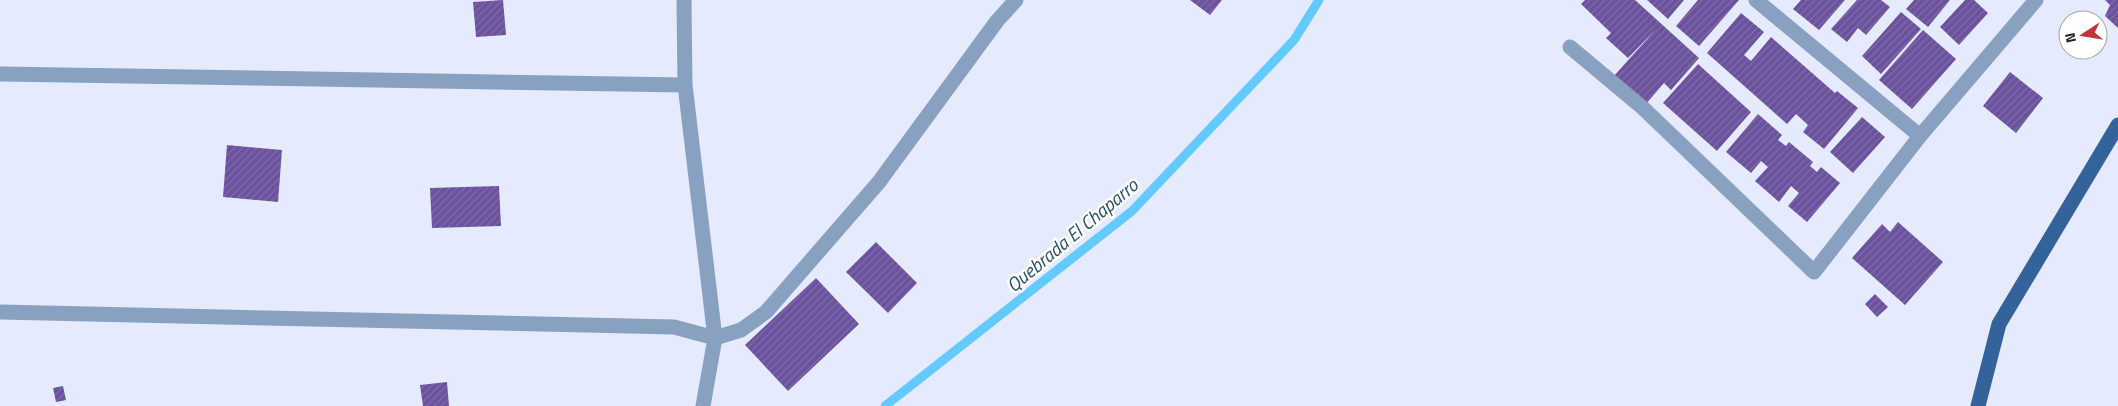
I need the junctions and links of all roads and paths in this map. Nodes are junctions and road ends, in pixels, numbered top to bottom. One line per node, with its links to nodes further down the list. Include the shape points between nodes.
1 (684, 0): 7 (street)
2 (1016, 0): 11 (street, via 997,21 879,182 766,312 741,330)
3 (1756, 0): 9 (street)
4 (2036, 0): 9 (street)
5 (1570, 46): 9 (street, via 1643,108 1814,272)
6 (0, 74): 7 (street)
7 (685, 85): 11 (street)
8 (2118, 126): 13 (main road, via 1999,324)
9 (1920, 136)
10 (0, 312): 11 (street, via 674,327)
11 (715, 338): 12 (street)
12 (703, 406)
13 (1978, 406)

